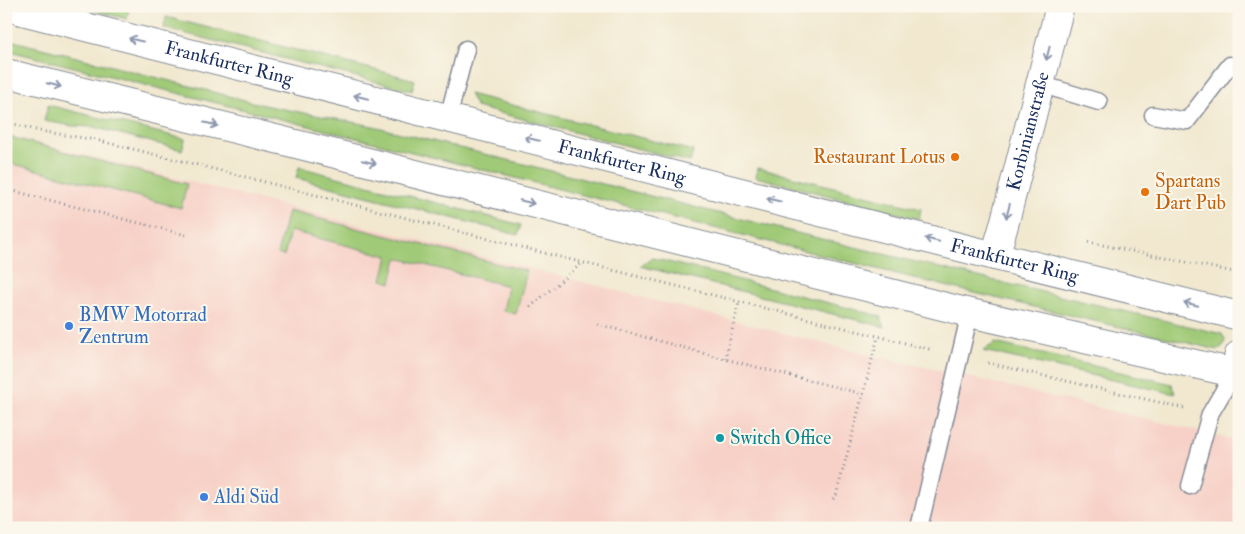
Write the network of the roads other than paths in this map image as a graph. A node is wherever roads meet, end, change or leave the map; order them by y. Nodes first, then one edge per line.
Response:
1 (1060, 6) edge
2 (6, 7) edge
3 (466, 49) dead end
4 (1239, 68) edge
5 (6, 74) edge
6 (1040, 84) junction
7 (1099, 102) dead end
8 (1153, 115) dead end
9 (448, 118) junction
10 (995, 256) junction
11 (970, 313) junction
12 (1239, 316) edge
13 (1237, 368) edge
14 (1190, 486) dead end
15 (919, 528) edge

1 -> 6 main road, Korbinianstraße
9 -> 2 main road, Frankfurter Ring
3 - 9 lane
4 - 8 lane
5 -> 11 main road
6 - 7 lane
6 -> 10 main road, Korbinianstraße
10 -> 9 main road, Frankfurter Ring
12 -> 10 main road, Frankfurter Ring
11 - 13 main road
11 - 15 lane
13 - 14 lane

